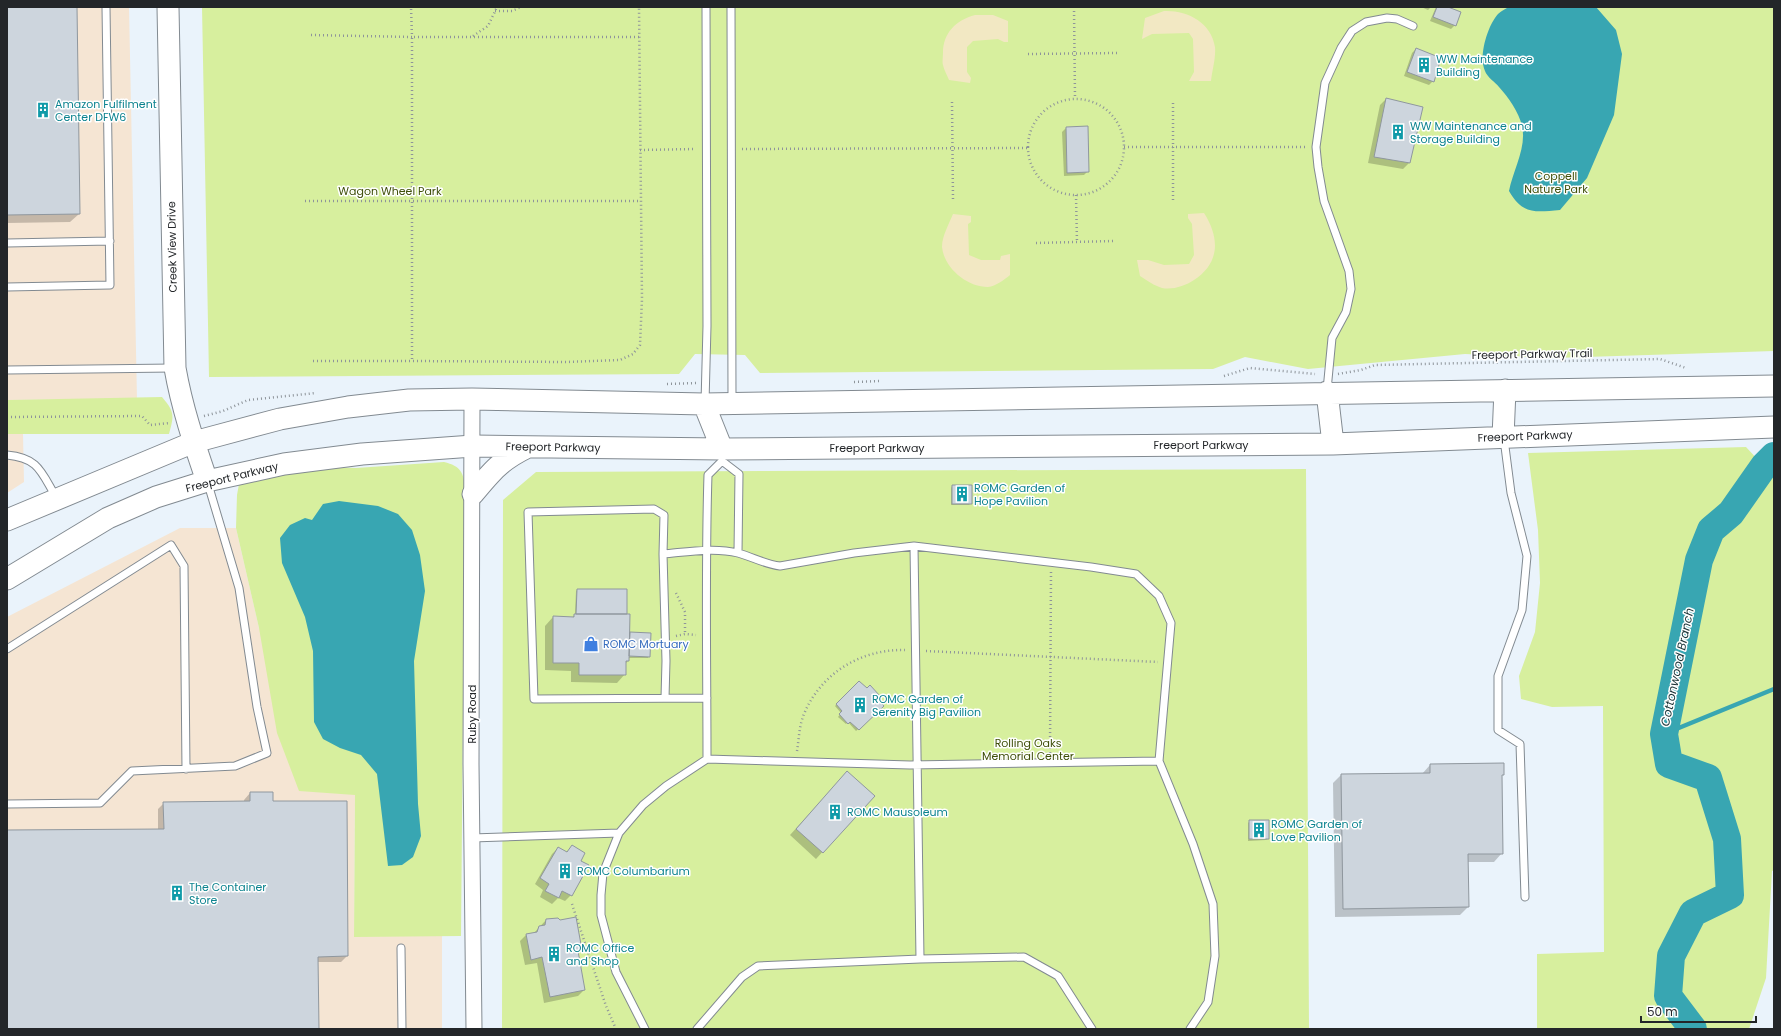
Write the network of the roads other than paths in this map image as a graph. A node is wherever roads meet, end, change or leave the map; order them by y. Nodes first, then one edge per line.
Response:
1 (106, 7) edge
2 (168, 7) edge
3 (706, 7) edge
4 (731, 7) edge
5 (1412, 26) dead end
6 (110, 241) junction
7 (7, 242) edge
8 (7, 287) edge
9 (175, 368) junction
10 (7, 370) edge
11 (1327, 384) junction
12 (1774, 386) edge
13 (1505, 390) junction
14 (472, 399) junction
15 (732, 403) junction
16 (704, 404) junction
17 (1774, 427) edge
18 (1503, 437) junction
19 (194, 442) junction
20 (1333, 444) junction
21 (473, 446) junction
22 (528, 446) junction
23 (7, 455) edge
24 (722, 455) junction
25 (207, 481) junction
26 (472, 494) junction
27 (58, 499) junction
28 (7, 520) edge
29 (914, 546) junction
30 (707, 550) junction
31 (738, 553) junction
32 (663, 554) junction
33 (7, 579) edge
34 (7, 649) edge
35 (664, 698) junction
36 (707, 698) junction
37 (707, 759) junction
38 (1159, 761) junction
39 (917, 765) junction
40 (186, 769) junction
41 (7, 804) edge
42 (619, 833) junction
43 (472, 838) junction
44 (1525, 897) dead end
45 (402, 948) dead end
46 (920, 959) junction
47 (402, 1029) edge
48 (474, 1029) edge
49 (645, 1029) edge
50 (697, 1029) edge
51 (1092, 1029) edge
52 (1190, 1029) edge

1 - 6 lane
2 - 9 main road, Creek View Drive
3 - 16 lane
4 - 15 lane
5 - 11 lane
6 - 7 lane
6 - 8 lane
9 - 10 lane
9 - 19 main road, Creek View Drive
11 - 13 main road
11 - 15 main road
11 - 20 main road
12 - 13 main road
13 - 18 main road
14 - 16 main road
14 - 19 main road
14 - 21 street, Ruby Road
15 - 16 main road
15 - 24 main road
16 - 24 main road
17 - 18 main road, Freeport Parkway
18 - 20 main road, Freeport Parkway
18 - 44 lane
19 - 25 main road, Creek View Drive
19 - 27 main road
20 - 24 main road, Freeport Parkway
21 - 22 main road, Freeport Parkway
21 - 25 main road, Freeport Parkway
21 - 26 street, Ruby Road
22 - 24 main road, Freeport Parkway
22 - 26 main road
23 - 27 lane
24 - 30 lane
24 - 31 lane
25 - 33 main road, Freeport Parkway
25 - 40 lane
26 - 43 street, Ruby Road
27 - 28 main road
29 - 31 lane
29 - 38 lane
29 - 39 lane
30 - 31 lane
30 - 32 lane
30 - 36 lane
32 - 35 lane
32 - 35 lane
34 - 40 lane
35 - 36 lane
36 - 37 lane
37 - 39 lane
37 - 42 lane
38 - 39 lane
38 - 52 lane
39 - 46 lane
40 - 41 lane
42 - 43 lane
42 - 49 lane
43 - 48 street, Ruby Road
45 - 47 lane
46 - 50 lane
46 - 51 lane

